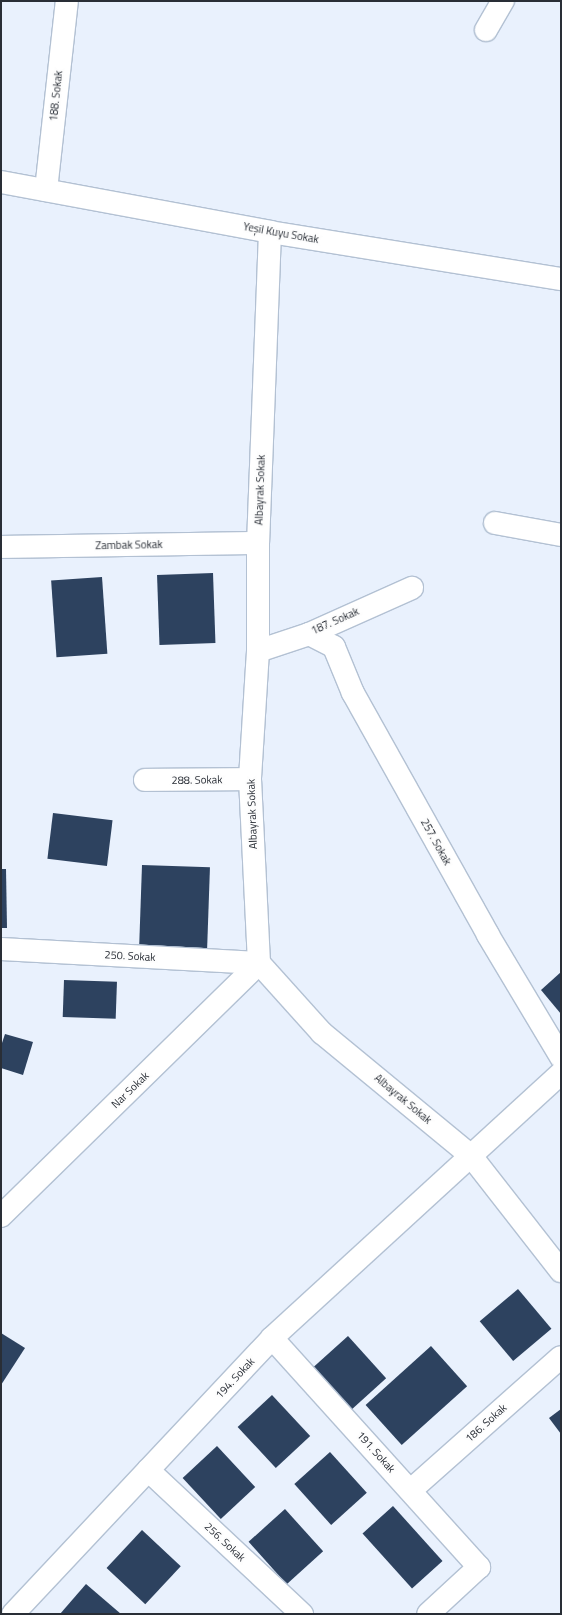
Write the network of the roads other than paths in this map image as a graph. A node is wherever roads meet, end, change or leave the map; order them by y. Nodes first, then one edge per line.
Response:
1 (67, 1) edge
2 (503, 1) edge
3 (486, 30) dead end
4 (1, 182) edge
5 (46, 190) junction
6 (270, 232) junction
7 (561, 279) edge
8 (496, 523) dead end
9 (561, 535) edge
10 (258, 543) junction
11 (1, 547) edge
12 (412, 588) dead end
13 (308, 634) junction
14 (258, 651) junction
15 (250, 779) junction
16 (145, 780) dead end
17 (1, 949) edge
18 (259, 963) junction
19 (561, 1057) edge
20 (561, 1072) edge
21 (471, 1156) junction
22 (1, 1216) edge
23 (561, 1271) edge
24 (272, 1338) junction
25 (561, 1357) edge
26 (148, 1470) junction
27 (411, 1490) junction
28 (17, 1613) edge
29 (302, 1614) edge
30 (428, 1614) edge

1 - 5 street, 188. Sokak
2 - 3 street
4 - 5 street, Yeşil Kuyu Sokak
5 - 6 street, Yeşil Kuyu Sokak
6 - 7 street, Yeşil Kuyu Sokak
6 - 10 street, Albayrak Sokak
8 - 9 street
10 - 11 street, Zambak Sokak
10 - 14 street, Albayrak Sokak
12 - 13 street, 187. Sokak
13 - 14 street, 187. Sokak
13 - 19 street, 257. Sokak
14 - 15 street, Albayrak Sokak
15 - 16 street, 288. Sokak
15 - 18 street, Albayrak Sokak
17 - 18 street, 250. Sokak
18 - 21 street, Albayrak Sokak
18 - 22 street, Nar Sokak
20 - 21 street, 194. Sokak
21 - 23 street, Albayrak Sokak
21 - 24 street, 194. Sokak
24 - 26 street, 194. Sokak
24 - 27 street, 191. Sokak
25 - 27 street, 186. Sokak
26 - 28 street, 194. Sokak
26 - 29 street, 256. Sokak
27 - 30 street, 191. Sokak

